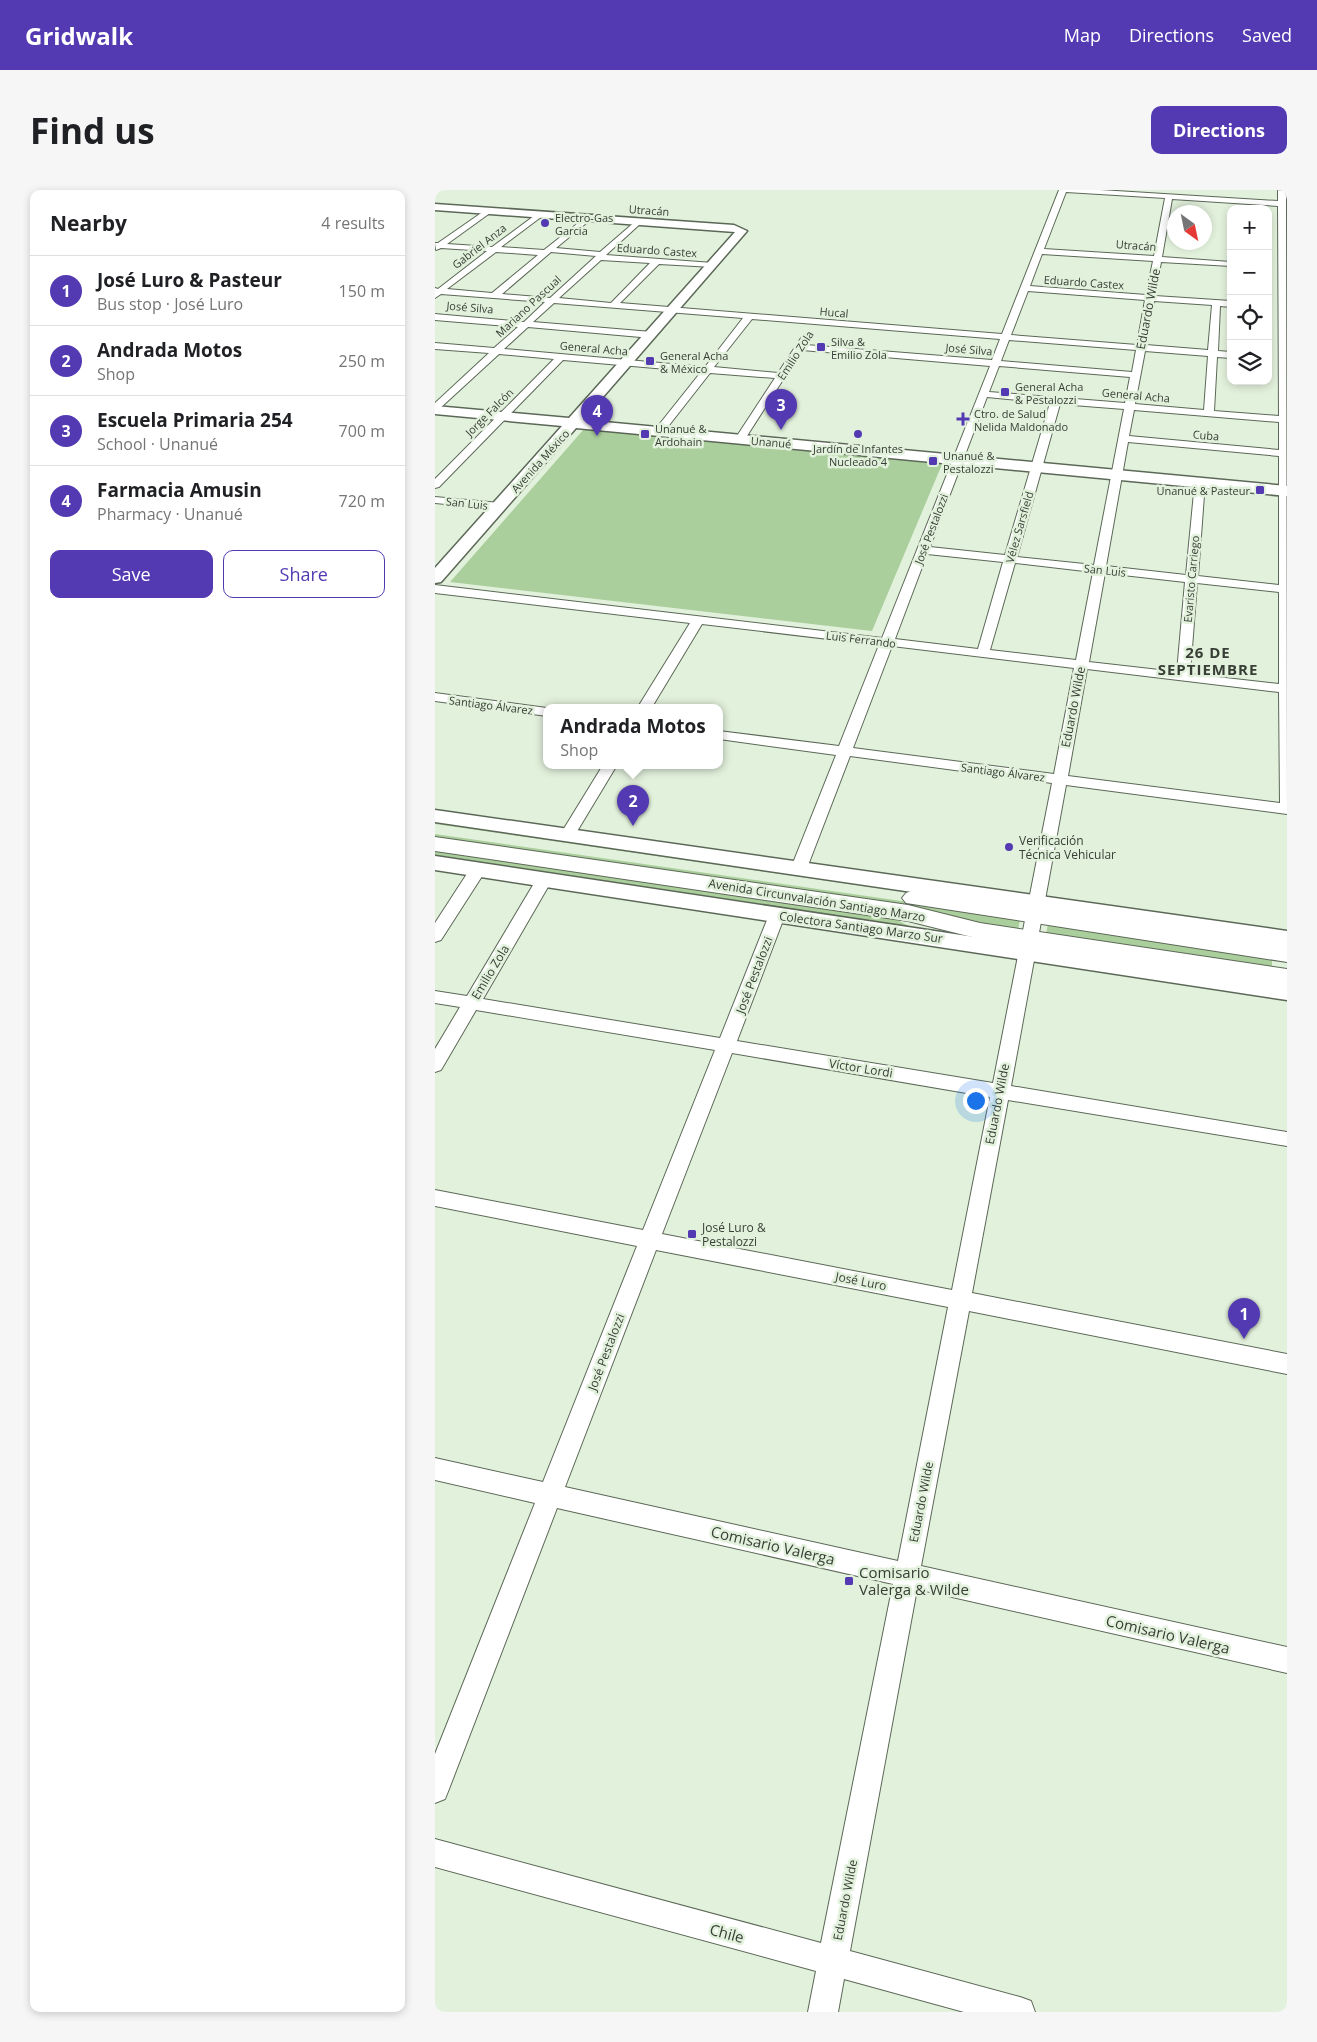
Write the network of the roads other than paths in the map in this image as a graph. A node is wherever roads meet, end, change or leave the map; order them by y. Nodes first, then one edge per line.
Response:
1 (1064, 190) edge
2 (1282, 190) edge
3 (1169, 197) junction
4 (1285, 204) edge
5 (436, 208) edge
6 (487, 211) junction
7 (538, 215) junction
8 (587, 218) junction
9 (637, 222) junction
10 (741, 230) joint
11 (437, 246) edge
12 (493, 249) junction
13 (1039, 251) junction
14 (547, 252) junction
15 (600, 256) junction
16 (1158, 259) junction
17 (657, 261) junction
18 (1227, 264) edge
19 (713, 266) junction
20 (1282, 267) edge
21 (1025, 288) junction
22 (436, 293) edge
23 (494, 296) junction
24 (1150, 298) junction
25 (551, 301) junction
26 (1216, 303) junction
27 (1227, 304) edge
28 (612, 306) junction
29 (1282, 308) edge
30 (674, 310) junction
31 (435, 317) edge
32 (749, 317) junction
33 (817, 322) junction
34 (525, 325) junction
35 (652, 335) junction
36 (1005, 337) junction
37 (435, 347) edge
38 (800, 347) junction
39 (1141, 348) junction
40 (496, 352) junction
41 (1213, 354) junction
42 (1227, 355) edge
43 (561, 357) junction
44 (1282, 359) edge
45 (627, 363) junction
46 (995, 364) junction
47 (707, 370) junction
48 (1136, 375) junction
49 (781, 376) junction
50 (1285, 388) edge
51 (983, 394) junction
52 (1056, 400) junction
53 (1130, 406) junction
54 (435, 409) edge
55 (1209, 413) junction
56 (503, 416) junction
57 (1285, 420) edge
58 (574, 423) junction
59 (659, 431) junction
60 (740, 439) junction
61 (1124, 440) junction
62 (1286, 454) edge
63 (958, 459) junction
64 (1037, 467) junction
65 (1117, 474) junction
66 (1200, 482) junction
67 (435, 485) edge
68 (1286, 490) edge
69 (435, 500) edge
70 (499, 506) junction
71 (923, 550) junction
72 (1010, 560) junction
73 (1099, 569) junction
74 (435, 578) edge
75 (1191, 579) junction
76 (435, 589) edge
77 (1286, 589) edge
78 (698, 620) junction
79 (887, 642) junction
80 (983, 653) junction
81 (1081, 665) junction
82 (1183, 676) junction
83 (1287, 689) edge
84 (435, 697) edge
85 (647, 704) edge
86 (543, 711) edge
87 (723, 736) edge
88 (845, 751) junction
89 (609, 769) edge
90 (1060, 779) junction
91 (1287, 805) edge
92 (1287, 809) edge
93 (435, 816) edge
94 (435, 829) edge
95 (568, 835) junction
96 (435, 844) edge
97 (435, 863) edge
98 (799, 868) junction
99 (478, 870) junction
100 (544, 880) junction
101 (778, 904) junction
102 (1032, 927) junction
103 (435, 936) edge
104 (941, 939) joint
105 (1287, 939) edge
106 (1287, 954) edge
107 (1287, 978) edge
108 (1287, 992) edge
109 (435, 997) edge
110 (471, 1004) junction
111 (726, 1046) junction
112 (435, 1065) edge
113 (1000, 1092) junction
114 (1287, 1139) edge
115 (435, 1198) edge
116 (650, 1240) junction
117 (960, 1300) junction
118 (1287, 1364) edge
119 (435, 1469) edge
120 (550, 1495) junction
121 (907, 1575) junction
122 (1287, 1660) edge
123 (435, 1790) edge
124 (435, 1853) edge
125 (833, 1961) junction
126 (823, 2012) edge
127 (1020, 2012) edge

1 - 3 street
1 - 13 street, José Pestalozzi
2 - 4 street
3 - 4 street
3 - 16 street, Eduardo Wilde
4 - 20 street
5 - 6 street, Utracán
6 - 7 street, Utracán
6 - 11 street
7 - 8 street, Utracán
7 - 12 street, Gabriel Anza
8 - 9 street, Utracán
8 - 14 street
9 - 10 street, Utracán
9 - 15 street, Mariano Pascual
10 - 19 street, Avenida México
11 - 12 street, Eduardo Castex
12 - 14 street, Eduardo Castex
12 - 22 street, Gabriel Anza
13 - 16 street, Utracán
13 - 21 street, José Pestalozzi
14 - 15 street, Eduardo Castex
14 - 23 street
15 - 17 street, Eduardo Castex
15 - 25 street, Mariano Pascual
16 - 18 street, Utracán
16 - 24 street, Eduardo Wilde
17 - 19 street, Eduardo Castex
17 - 28 street
19 - 30 street, Avenida México
20 - 29 street
21 - 24 street, Eduardo Castex
21 - 36 street, José Pestalozzi
22 - 23 street, Hucal
23 - 25 street, Hucal
24 - 26 street, Eduardo Castex
24 - 39 street, Eduardo Wilde
25 - 28 street, Hucal
25 - 34 street, Mariano Pascual
26 - 27 street, Eduardo Castex
26 - 41 street
28 - 30 street, Hucal
29 - 44 street
30 - 32 street, Hucal
30 - 35 street, Avenida México
31 - 34 street, José Silva
32 - 33 street, Hucal
32 - 47 street
33 - 36 street, Hucal
33 - 38 street, Emilio Zola
34 - 35 street, José Silva
34 - 40 street, Mariano Pascual
35 - 45 street, Avenida México
36 - 39 street, Hucal
36 - 46 street, José Pestalozzi
37 - 40 street, General Acha
38 - 46 street, José Silva
38 - 49 street, Emilio Zola
39 - 41 street, Hucal
39 - 48 street, Eduardo Wilde
40 - 43 street, General Acha
40 - 54 street, Mariano Pascual
41 - 42 street, Hucal
41 - 55 street
43 - 45 street, General Acha
43 - 56 street, Jorge Falcón
44 - 50 street
45 - 47 street, General Acha
45 - 58 street, Avenida México
46 - 48 street, José Silva
46 - 51 street, José Pestalozzi
47 - 49 street, General Acha
47 - 59 street
48 - 53 street, Eduardo Wilde
49 - 60 street, Emilio Zola
50 - 57 street
51 - 52 street, General Acha
51 - 63 street, José Pestalozzi
52 - 53 street, General Acha
52 - 64 street, Vélez Sarsfield
53 - 55 street, General Acha
53 - 61 street, Eduardo Wilde
54 - 56 street, Unanué
55 - 57 street, General Acha
56 - 58 street, Unanué
56 - 67 street, Jorge Falcón
57 - 62 street
58 - 59 street, Unanué
58 - 70 street, Avenida México
59 - 60 street, Unanué
60 - 63 street, Unanué
61 - 62 street, Cuba
61 - 65 street, Eduardo Wilde
62 - 68 street
63 - 64 street, Unanué
63 - 71 street, José Pestalozzi
64 - 65 street, Unanué
64 - 72 street, Vélez Sarsfield
65 - 66 street, Unanué
65 - 73 street, Eduardo Wilde
66 - 68 street, Unanué
66 - 75 street, Evaristo Carriego
68 - 77 street
69 - 70 street, San Luis
70 - 74 street, Avenida México
71 - 72 street, San Luis
71 - 79 street, José Pestalozzi
72 - 73 street, San Luis
72 - 80 street, Vélez Sarsfield
73 - 75 street, San Luis
73 - 81 street, Eduardo Wilde
75 - 77 street, San Luis
75 - 82 street, Evaristo Carriego
76 - 78 street, Luis Ferrando
77 - 83 street
78 - 79 street, Luis Ferrando
78 - 85 street
79 - 80 street, Luis Ferrando
79 - 88 street, José Pestalozzi
80 - 81 street, Luis Ferrando
81 - 82 street, Luis Ferrando
81 - 90 street, Eduardo Wilde
82 - 83 street, Luis Ferrando
83 - 91 street
84 - 86 street, Santiago Álvarez
87 - 88 street, Santiago Álvarez
88 - 90 street, Santiago Álvarez
88 - 98 street, José Pestalozzi
89 - 95 street
90 - 92 street, Santiago Álvarez
90 - 102 street, Eduardo Wilde
93 - 95 street, Colectora Santiago Marzo Sur
94 - 102 main road, Avenida Circunvalación Santiago Marzo
95 - 98 street, Colectora Santiago Marzo Sur
96 - 101 main road, Avenida Circunvalación Santiago Marzo
97 - 99 street, Colectora Santiago Marzo Sur
98 - 102 street, Colectora Santiago Marzo Sur
99 - 100 street, Colectora Santiago Marzo Sur
99 - 103 street
100 - 101 street, Colectora Santiago Marzo Sur
100 - 110 street, Emilio Zola
101 - 102 main road, Avenida Circunvalación Santiago Marzo
101 - 104 main road
101 - 111 street, José Pestalozzi
102 - 104 street, Colectora Santiago Marzo Sur
102 - 105 street, Colectora Santiago Marzo Sur
102 - 106 main road, Avenida Circunvalación Santiago Marzo
102 - 107 main road, Avenida Circunvalación Santiago Marzo
102 - 108 street, Colectora Santiago Marzo Sur
102 - 113 street, Eduardo Wilde
109 - 110 street, Víctor Lordi
110 - 111 street, Víctor Lordi
110 - 112 street, Emilio Zola
111 - 113 street, Víctor Lordi
111 - 116 street, José Pestalozzi
113 - 114 street, Víctor Lordi
113 - 117 street, Eduardo Wilde
115 - 116 street, José Luro
116 - 117 street, José Luro
116 - 120 street, José Pestalozzi
117 - 118 street, José Luro
117 - 121 street, Eduardo Wilde
119 - 120 street, Comisario Valerga
120 - 121 street, Comisario Valerga
120 - 123 street, José Pestalozzi
121 - 122 street, Comisario Valerga
121 - 125 street, Eduardo Wilde
124 - 125 street, Chile
125 - 126 street, Eduardo Wilde
125 - 127 street, Chile

